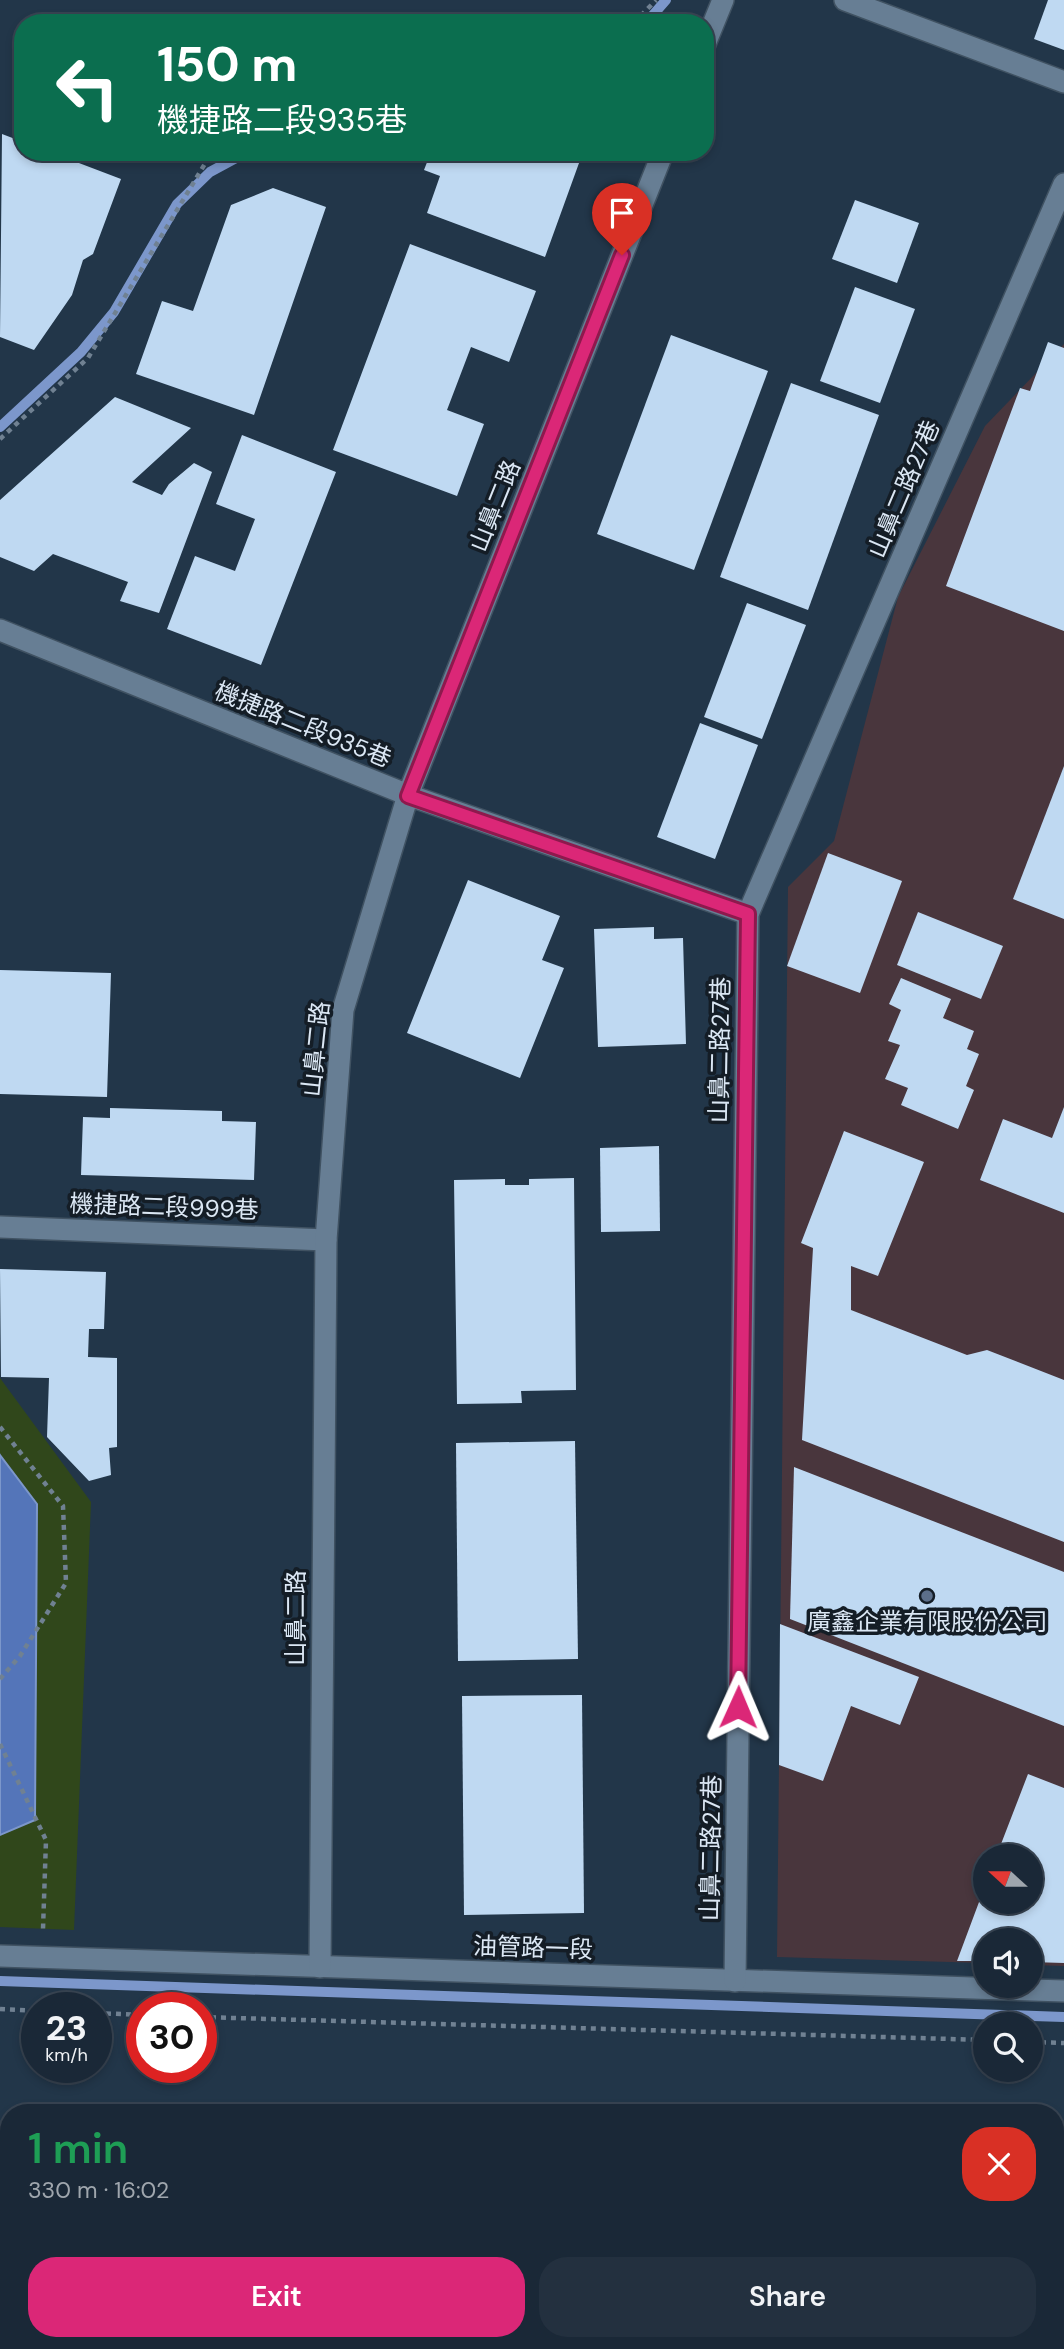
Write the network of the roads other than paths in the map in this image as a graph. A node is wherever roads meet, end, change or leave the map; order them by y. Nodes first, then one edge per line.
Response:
1 (723, 0) edge
2 (845, 0) edge
3 (714, 22) edge
4 (1064, 82) edge
5 (659, 161) edge
6 (1064, 184) edge
7 (0, 630) edge
8 (408, 796) junction
9 (748, 914) junction
10 (0, 1227) edge
11 (326, 1240) junction
12 (0, 1956) edge
13 (320, 1967) junction
14 (735, 1981) junction
15 (1064, 1991) edge

1 - 3 street
2 - 4 street
5 - 8 street, 山鼻二路
6 - 9 street, 山鼻二路27巷
7 - 8 street, 機捷路二段935巷
8 - 9 street, 機捷路二段935巷
8 - 11 street, 山鼻二路
9 - 14 street, 山鼻二路27巷
10 - 11 street, 機捷路二段999巷
11 - 13 street, 山鼻二路
12 - 13 street, 油管路一段
13 - 14 street, 油管路一段
14 - 15 street, 油管路一段

